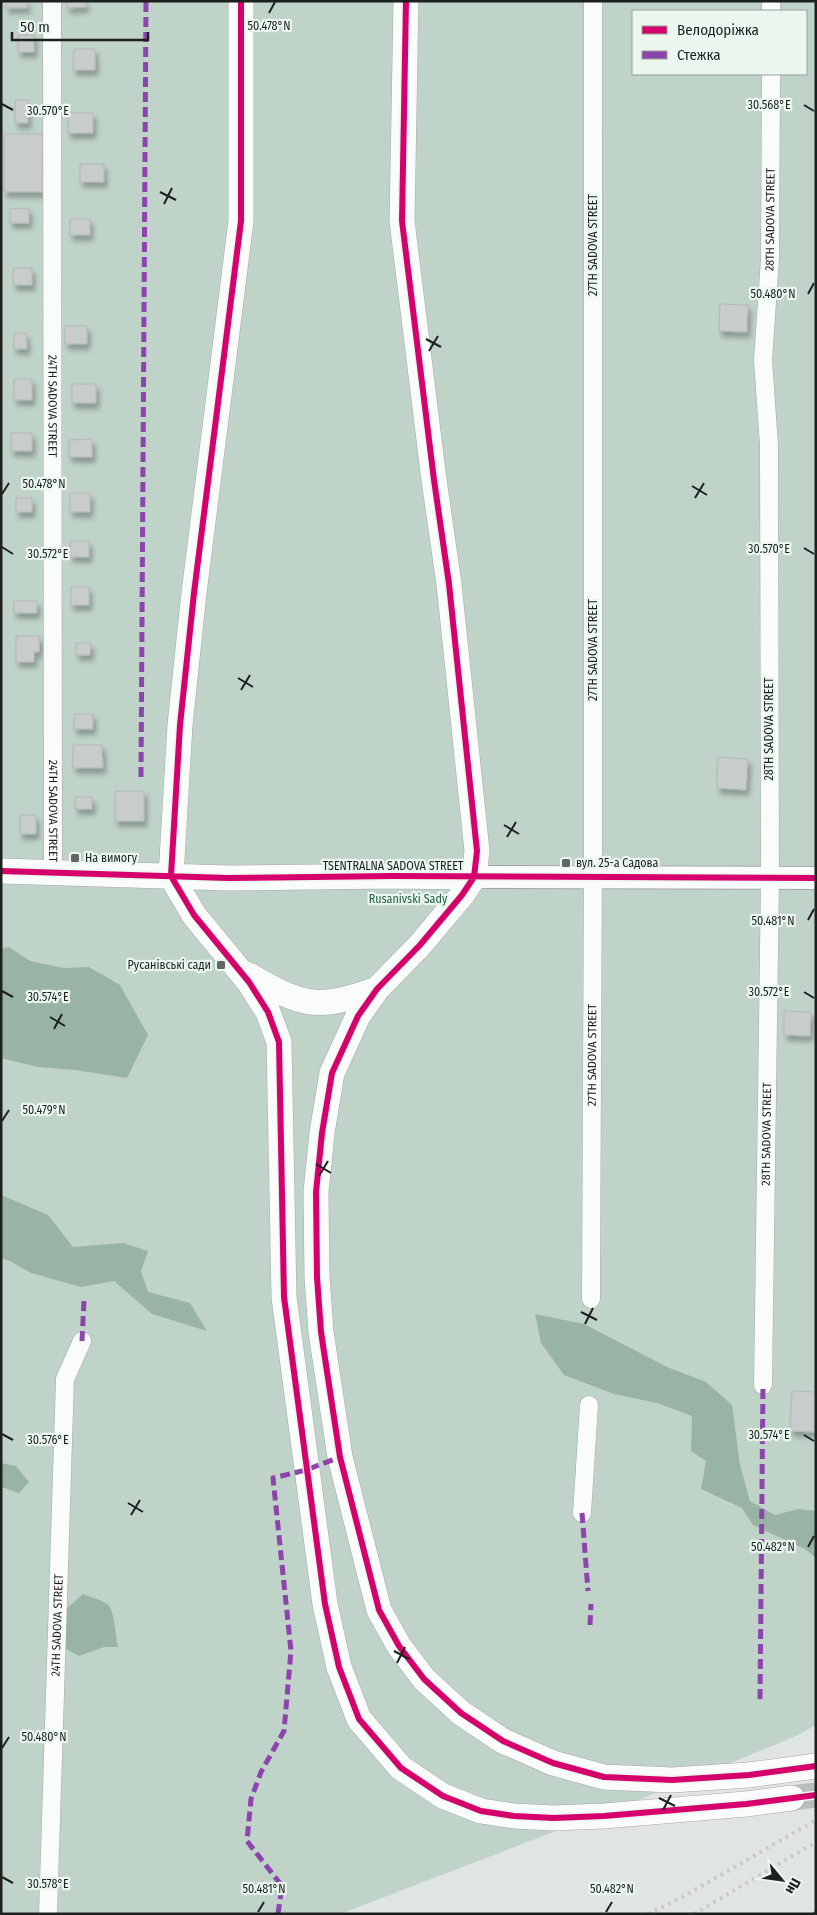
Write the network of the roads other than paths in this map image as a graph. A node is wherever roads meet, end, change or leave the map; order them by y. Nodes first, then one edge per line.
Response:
1 (52, 1) edge
2 (241, 1) edge
3 (406, 1) edge
4 (593, 1) edge
5 (771, 75) edge
6 (1, 871) edge
7 (53, 872) junction
8 (171, 876) junction
9 (474, 877) junction
10 (593, 877) junction
11 (770, 878) junction
12 (816, 878) edge
13 (240, 971) junction
14 (377, 990) junction
15 (591, 1299) dead end
16 (82, 1340) dead end
17 (763, 1385) dead end
18 (590, 1405) dead end
19 (582, 1513) dead end
20 (816, 1766) edge
21 (792, 1798) tunnel mouth
22 (48, 1914) edge

1 - 7 street, 24TH SADOVA STREET
2 - 8 main road
3 - 9 main road
4 - 10 street, 27TH SADOVA STREET
5 - 11 street, 28TH SADOVA STREET
6 - 7 main road, TSENTRALNA SADOVA STREET
7 - 8 main road, TSENTRALNA SADOVA STREET
8 - 9 main road, TSENTRALNA SADOVA STREET
8 - 13 main road
9 - 10 street, TSENTRALNA SADOVA STREET
9 - 14 main road
10 - 11 street, TSENTRALNA SADOVA STREET
10 - 15 street, 27TH SADOVA STREET
11 - 12 street, TSENTRALNA SADOVA STREET
11 - 17 street, 28TH SADOVA STREET
13 - 14 main road
13 - 21 main road
14 - 20 main road
16 - 22 street, 24TH SADOVA STREET
18 - 19 street

